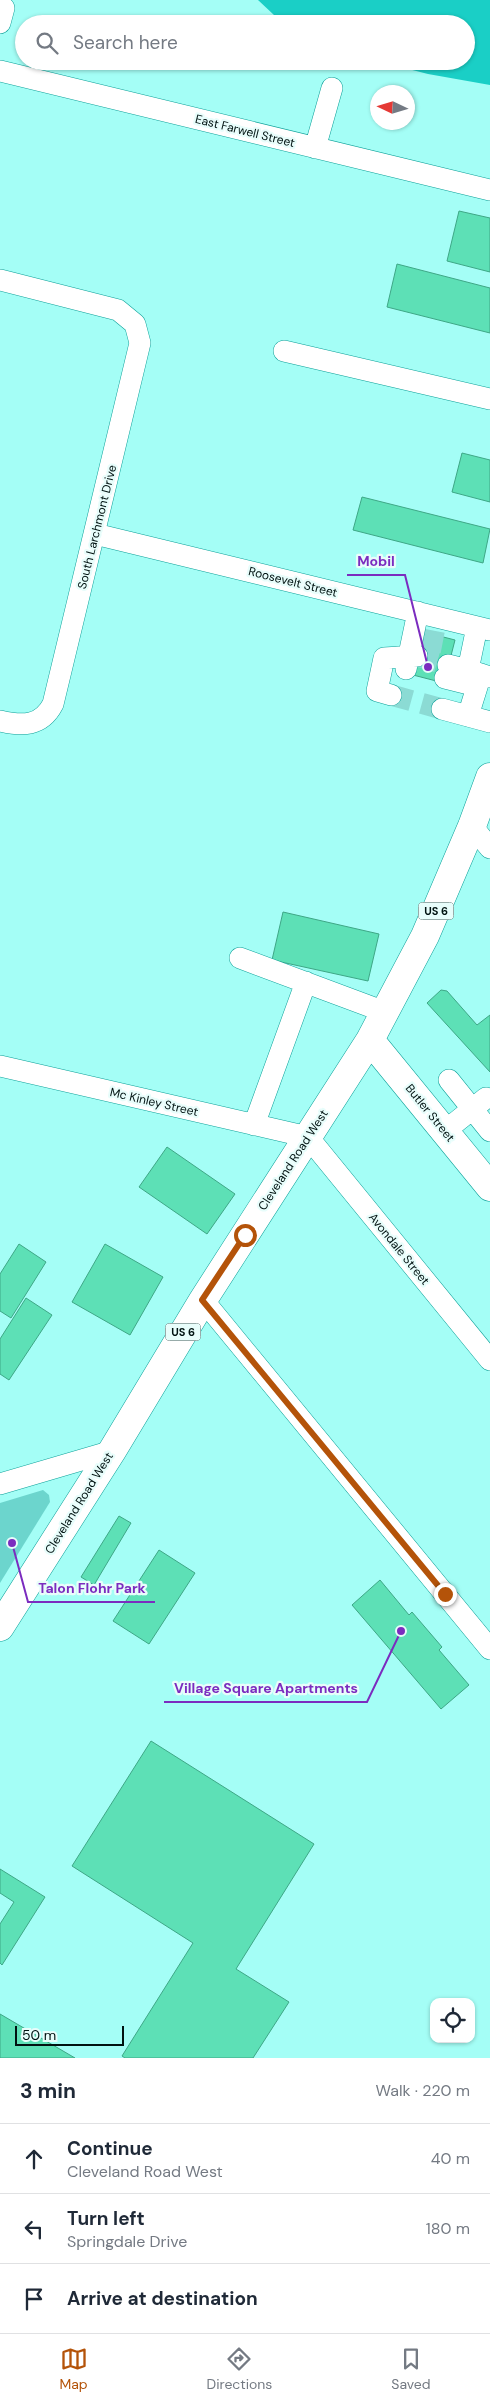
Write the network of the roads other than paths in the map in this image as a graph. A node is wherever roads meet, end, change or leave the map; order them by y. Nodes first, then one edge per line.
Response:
1 (0, 72) edge
2 (332, 88) dead end
3 (315, 148) junction
4 (490, 190) edge
5 (0, 280) edge
6 (284, 351) dead end
7 (490, 399) edge
8 (95, 534) junction
9 (418, 612) junction
10 (484, 629) edge
11 (465, 665) edge
12 (384, 693) dead end
13 (442, 709) tunnel mouth
14 (468, 716) junction
15 (0, 720) edge
16 (490, 722) edge
17 (490, 777) edge
18 (472, 826) junction
19 (490, 848) edge
20 (240, 958) dead end
21 (306, 982) junction
22 (385, 1012) junction
23 (370, 1040) junction
24 (0, 1066) edge
25 (449, 1080) dead end
26 (479, 1103) junction
27 (254, 1125) junction
28 (490, 1131) edge
29 (445, 1132) junction
30 (308, 1137) junction
31 (490, 1187) edge
32 (202, 1300) junction
33 (490, 1360) edge
34 (112, 1451) junction
35 (0, 1484) edge
36 (0, 1628) edge
37 (490, 1650) edge

1 - 3 street, East Farwell Street
2 - 3 street
3 - 4 street, East Farwell Street
5 - 8 street, South Larchmont Drive
6 - 7 street
8 - 9 street, Roosevelt Street
8 - 15 street, South Larchmont Drive
9 - 10 street, Roosevelt Street
9 - 12 street
10 - 11 street
11 - 14 street
13 - 14 street
14 - 16 street
17 - 18 main road, Cleveland Road West / US 6
18 - 19 street
18 - 22 main road, Cleveland Road West / US 6
20 - 21 street
21 - 22 street
21 - 27 street
22 - 23 main road, Cleveland Road West / US 6
23 - 29 main road, Butler Street
23 - 30 main road, Cleveland Road West / US 6
24 - 27 street, Mc Kinley Street
25 - 26 street
26 - 28 street
26 - 29 street
27 - 30 street, Mc Kinley Street
29 - 31 main road, Butler Street
30 - 32 main road, Cleveland Road West / US 6
30 - 33 street, Avondale Street
32 - 34 main road, Cleveland Road West / US 6
32 - 37 street
34 - 35 street
34 - 36 main road, Cleveland Road West / US 6

